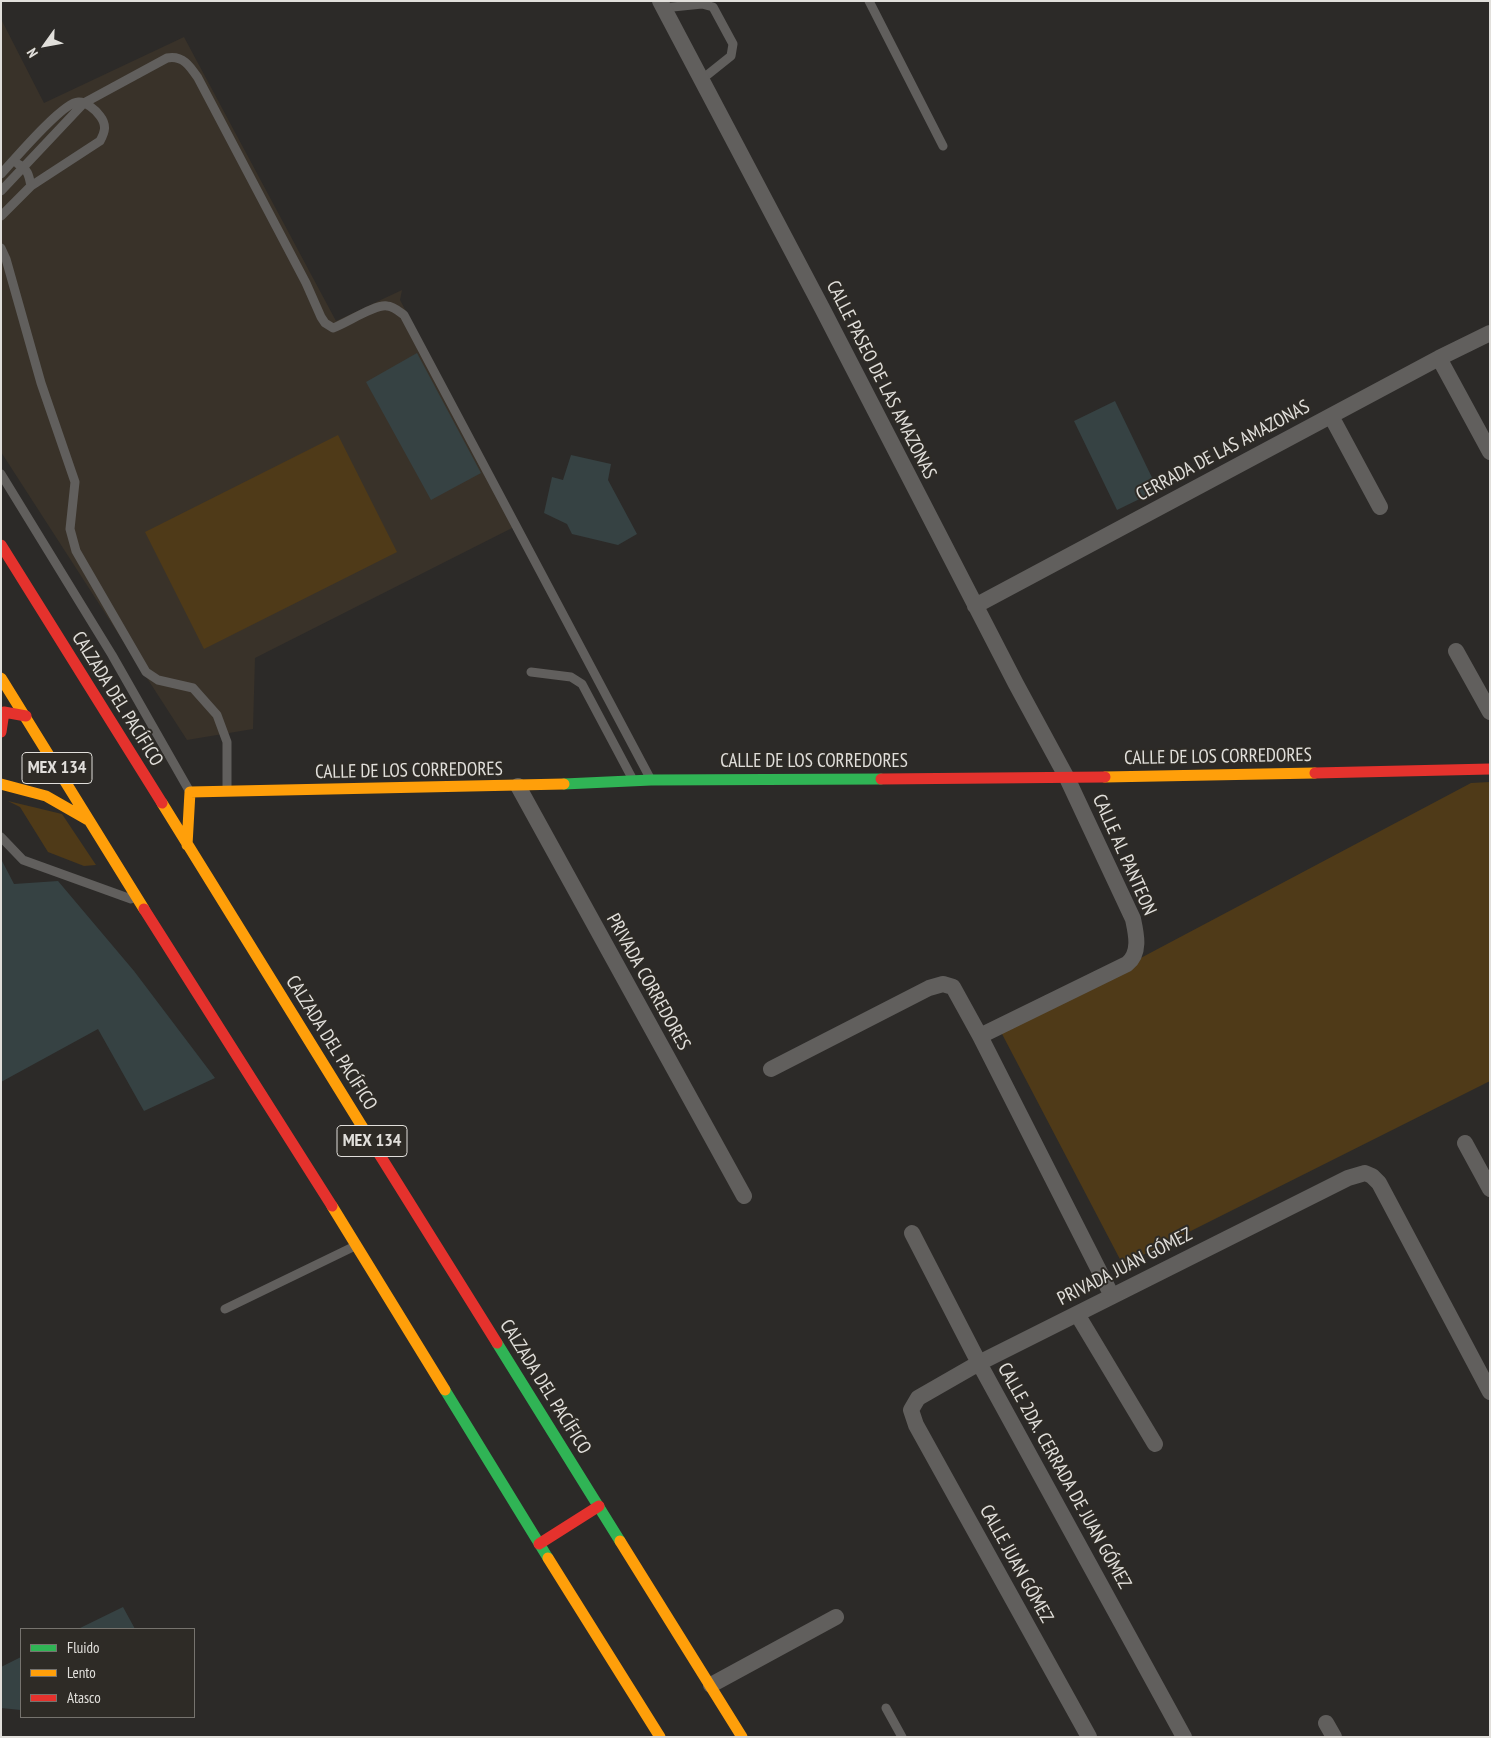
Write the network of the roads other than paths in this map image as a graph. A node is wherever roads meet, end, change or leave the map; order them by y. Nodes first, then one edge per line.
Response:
1 (868, 1) edge
2 (661, 5) edge
3 (702, 80) junction
4 (84, 103) junction
5 (943, 146) dead end
6 (11, 163) junction
7 (1, 174) edge
8 (31, 186) junction
9 (1, 192) edge
10 (1, 216) edge
11 (1, 248) edge
12 (1490, 333) edge
13 (1439, 358) junction
14 (1331, 416) junction
15 (1490, 452) edge
16 (1, 474) edge
17 (1380, 507) dead end
18 (1, 545) edge
19 (975, 606) junction
20 (1456, 651) dead end
21 (530, 672) dead end
22 (1, 678) edge
23 (1490, 712) edge
24 (26, 716) junction
25 (1, 732) edge
26 (1490, 769) edge
27 (1067, 778) junction
28 (651, 780) junction
29 (634, 781) junction
30 (1, 784) edge
31 (518, 786) junction
32 (227, 791) junction
33 (190, 792) junction
34 (88, 820) junction
35 (1, 837) edge
36 (187, 844) junction
37 (141, 903) junction
38 (980, 1036) junction
39 (771, 1069) dead end
40 (1465, 1143) dead end
41 (1490, 1189) edge
42 (744, 1196) dead end
43 (912, 1233) dead end
44 (357, 1245) junction
45 (1112, 1296) junction
46 (225, 1309) dead end
47 (1077, 1314) junction
48 (980, 1363) junction
49 (1490, 1392) edge
50 (911, 1410) joint
51 (1155, 1444) dead end
52 (598, 1506) junction
53 (539, 1544) junction
54 (836, 1617) dead end
55 (711, 1685) junction
56 (886, 1708) dead end
57 (660, 1737) edge
58 (742, 1737) edge
59 (902, 1737) edge
60 (1089, 1737) edge
61 (1184, 1737) edge

1 - 5 lane
2 - 3 street, CALLE PASEO DE LAS AMAZONAS
2 - 3 lane
3 - 19 street, CALLE PASEO DE LAS AMAZONAS
4 - 6 lane
4 - 8 lane
4 - 9 lane
4 - 28 lane
6 - 7 lane
6 - 8 lane
8 - 10 lane
11 - 32 lane
12 - 13 street, CERRADA DE LAS AMAZONAS
13 - 14 street, CERRADA DE LAS AMAZONAS
13 - 15 street
14 - 17 street
14 - 19 street, CERRADA DE LAS AMAZONAS
16 - 33 lane
18 - 36 main road, CALZADA DEL PACÍFICO / MEX 134
19 - 27 street, CALLE PASEO DE LAS AMAZONAS
20 - 23 street
21 - 29 lane
22 - 24 main road, MEX 134
24 - 25 main road
24 - 34 main road, MEX 134
26 - 27 main road, CALLE DE LOS CORREDORES
27 - 28 main road, CALLE DE LOS CORREDORES
27 - 38 street, CALLE AL PANTEON
28 - 29 main road, CALLE DE LOS CORREDORES
29 - 31 main road, CALLE DE LOS CORREDORES
30 - 34 main road
31 - 32 main road, CALLE DE LOS CORREDORES
31 - 42 street, PRIVADA CORREDORES
32 - 33 main road, CALLE DE LOS CORREDORES
33 - 36 main road
34 - 37 main road, MEX 134
35 - 37 lane
36 - 52 main road, CALZADA DEL PACÍFICO / MEX 134
37 - 44 main road, MEX 134
38 - 39 street
38 - 45 street
40 - 41 street
43 - 48 street, CALLE 2DA. CERRADA DE JUAN GÓMEZ
44 - 46 lane
44 - 53 main road, MEX 134
45 - 47 street, PRIVADA JUAN GÓMEZ
45 - 49 street, PRIVADA JUAN GÓMEZ
47 - 48 street, PRIVADA JUAN GÓMEZ
47 - 51 street
48 - 50 street, PRIVADA JUAN GÓMEZ
48 - 61 street, CALLE 2DA. CERRADA DE JUAN GÓMEZ
50 - 60 street, CALLE JUAN GÓMEZ
52 - 53 main road
52 - 55 main road, CALZADA DEL PACÍFICO / MEX 134
53 - 57 main road, MEX 134
54 - 55 street
55 - 58 main road, CALZADA DEL PACÍFICO / MEX 134
56 - 59 lane

